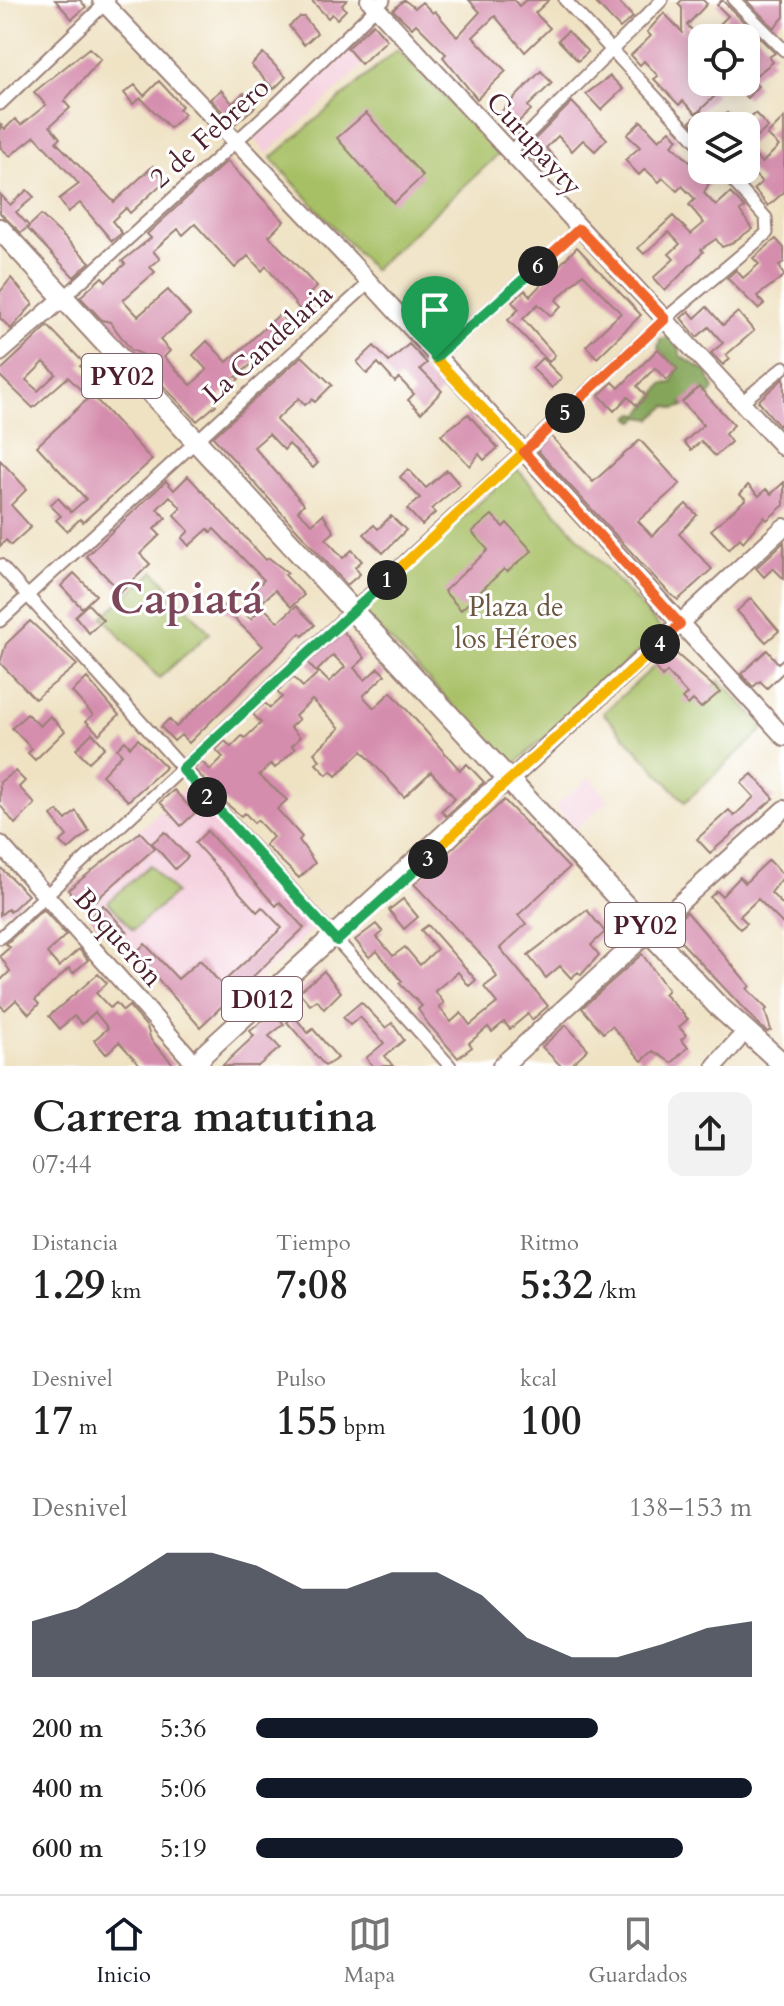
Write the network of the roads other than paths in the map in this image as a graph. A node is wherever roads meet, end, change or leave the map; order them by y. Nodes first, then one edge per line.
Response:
1 (565, 0) edge
2 (662, 0) edge
3 (734, 0) edge
4 (105, 1) edge
5 (376, 3) edge
6 (784, 50) edge
7 (614, 52) junction
8 (0, 104) edge
9 (688, 132) edge
10 (234, 140) junction
11 (510, 152) junction
12 (736, 184) edge
13 (0, 229) edge
14 (579, 229) junction
15 (0, 246) edge
16 (369, 283) junction
17 (60, 300) junction
18 (665, 319) junction
19 (0, 353) edge
20 (435, 358) junction
21 (784, 367) edge
22 (743, 401) junction
23 (193, 443) junction
24 (784, 448) edge
25 (524, 452) junction
26 (784, 527) edge
27 (0, 565) edge
28 (28, 596) junction
29 (350, 615) junction
30 (0, 621) edge
31 (680, 624) junction
32 (784, 737) edge
33 (182, 769) junction
34 (506, 783) junction
35 (784, 809) edge
36 (0, 844) edge
37 (7, 862) edge
38 (47, 894) junction
39 (646, 935) junction
40 (0, 938) edge
41 (334, 938) junction
42 (737, 1041) junction
43 (784, 1065) edge
44 (197, 1066) edge
45 (450, 1066) edge
46 (502, 1066) edge
47 (715, 1066) edge
48 (766, 1066) edge

1 - 7 street
2 - 7 street
3 - 6 street
4 - 8 street
4 - 10 street
5 - 10 street, 2 de Febrero
5 - 11 street, Curupayty
7 - 9 street
7 - 11 street
10 - 16 street
10 - 17 street, 2 de Febrero
11 - 14 street, Curupayty
12 - 18 street
13 - 17 highway, PY02
14 - 18 street, Curupayty
14 - 20 street
15 - 17 highway, PY02
16 - 20 street
16 - 23 street, La Candelaria
17 - 19 street
17 - 23 highway, PY02
18 - 22 street, Curupayty
18 - 25 street
20 - 25 street
21 - 22 street
22 - 24 street, Curupayty
23 - 28 street, La Candelaria
23 - 29 highway, PY02
25 - 29 street
25 - 31 street
26 - 31 street, D012
27 - 28 street
28 - 30 street, La Candelaria
28 - 33 street
29 - 33 street
29 - 34 highway, PY02
31 - 32 street
31 - 34 street, D012
33 - 38 street
33 - 41 street
34 - 39 highway, PY02
34 - 41 main road, D012
35 - 39 street
36 - 37 street, Boquerón
37 - 38 street, Boquerón
38 - 40 street
38 - 44 street, Boquerón
39 - 42 highway, PY02
39 - 43 highway, PY02
39 - 46 main road
41 - 44 main road, D012
41 - 45 street
42 - 47 street
42 - 48 highway, PY02

